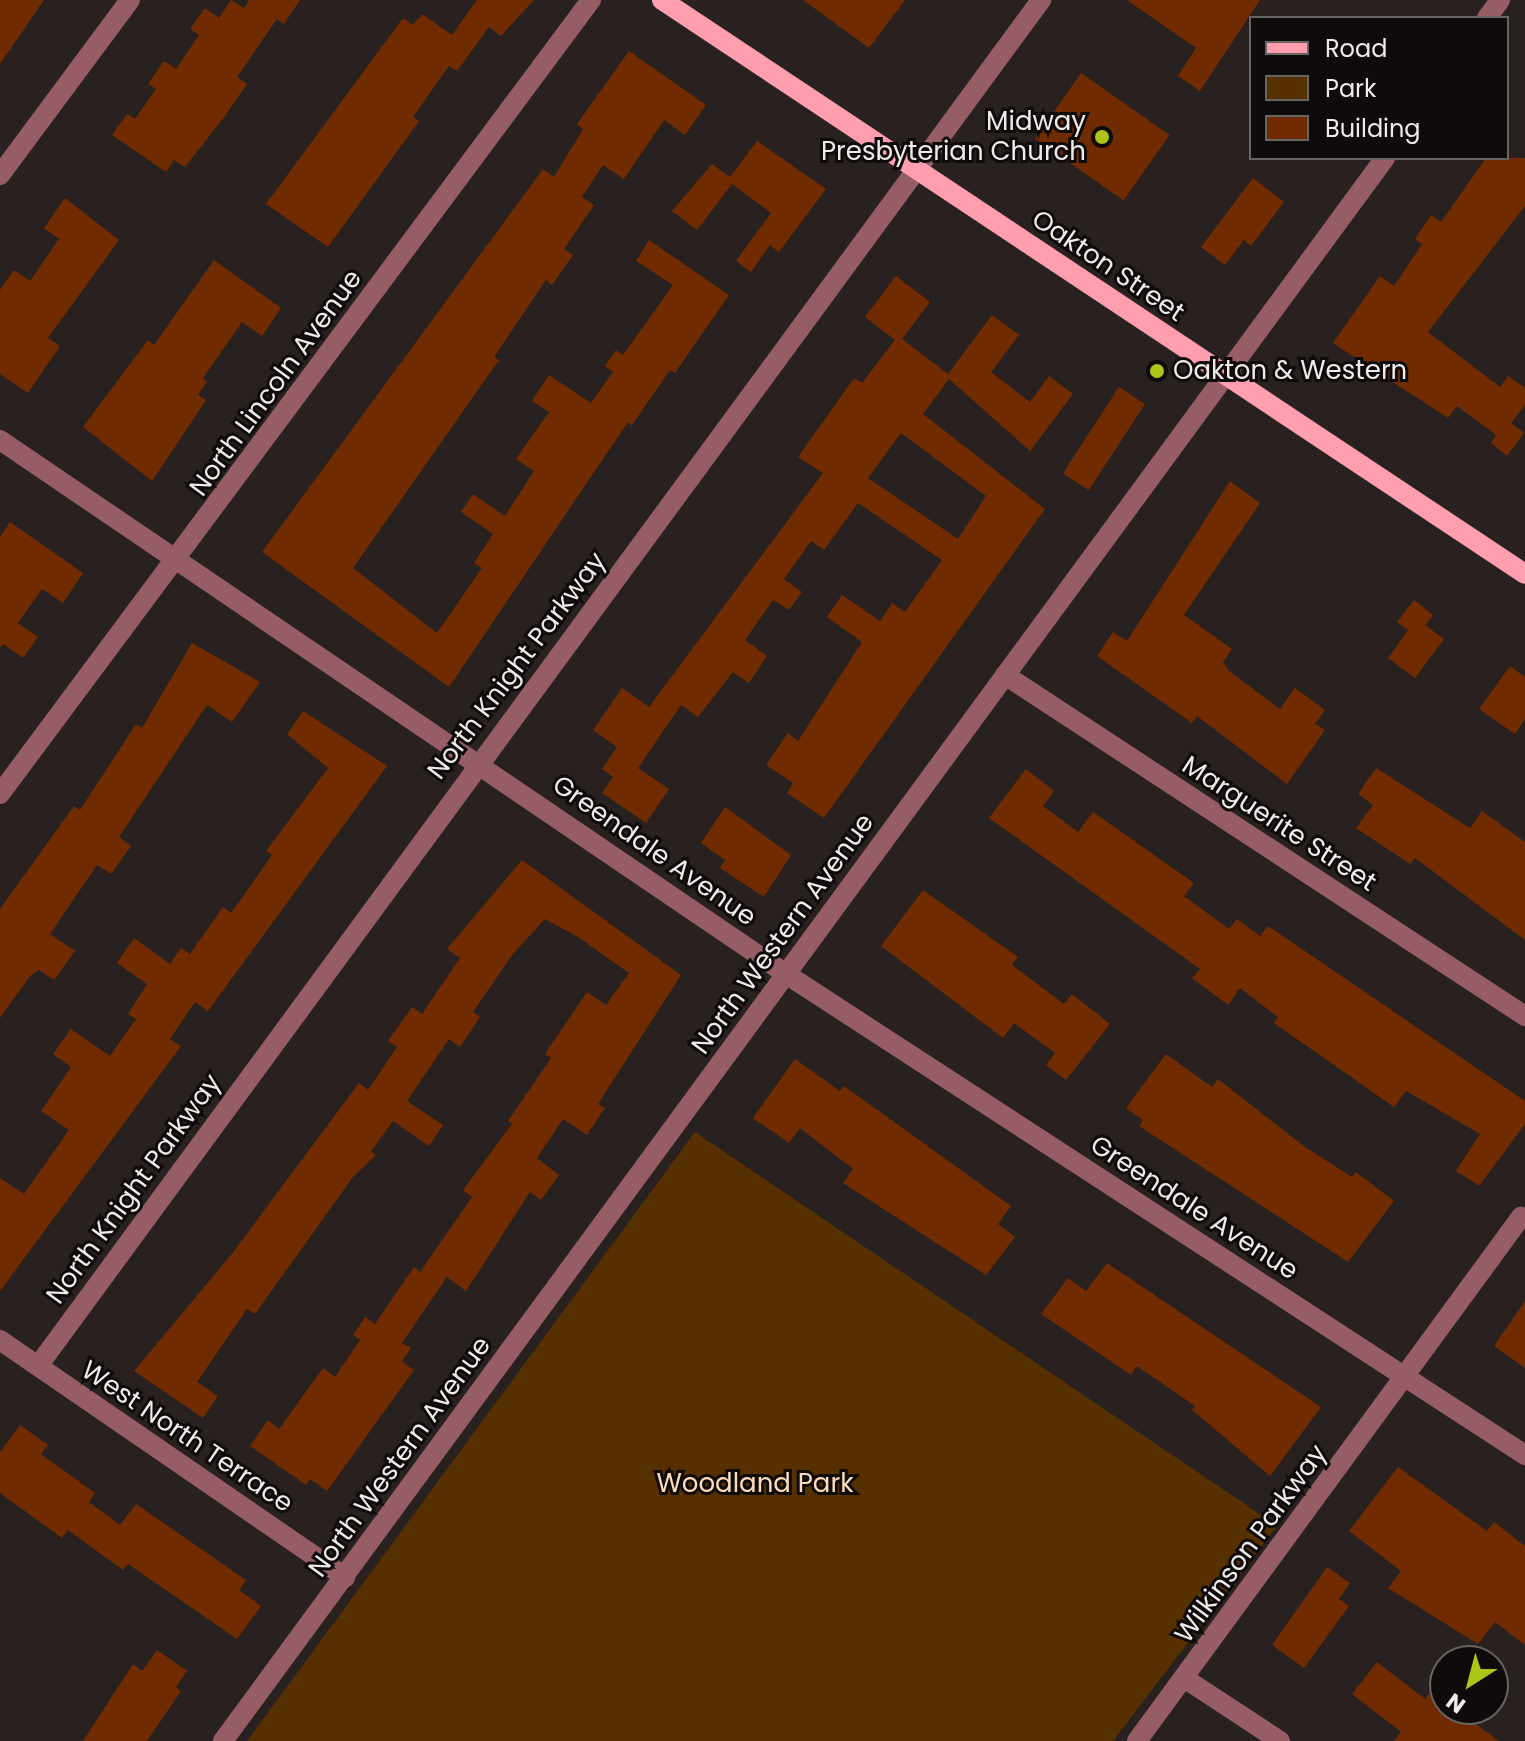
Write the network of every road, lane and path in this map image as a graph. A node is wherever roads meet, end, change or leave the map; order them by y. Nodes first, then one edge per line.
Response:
1 (130, 0) edge
2 (591, 0) edge
3 (662, 0) edge
4 (1041, 0) edge
5 (1384, 160) edge
6 (918, 171) junction
7 (0, 175) edge
8 (1226, 377) junction
9 (0, 440) edge
10 (177, 560) junction
11 (1525, 574) edge
12 (1005, 675) junction
13 (478, 761) junction
14 (0, 794) edge
15 (786, 974) junction
16 (1525, 1016) edge
17 (1521, 1217) dead end
18 (0, 1340) edge
19 (38, 1366) junction
20 (1406, 1377) junction
21 (1525, 1455) edge
22 (345, 1577) junction
23 (1184, 1678) junction
24 (223, 1741) edge
25 (1137, 1741) edge
26 (1280, 1741) edge

1 - 7 street
2 - 10 street, North Lincoln Avenue
3 - 6 main road, Oakton Street
4 - 6 street, North Knight Parkway
5 - 8 street, North Western Avenue
6 - 8 main road, Oakton Street
6 - 13 street, North Knight Parkway
8 - 11 main road, Oakton Street
8 - 12 street, North Western Avenue
9 - 10 street, Greendale Avenue
10 - 13 street, Greendale Avenue
10 - 14 street, North Lincoln Avenue
12 - 15 street, North Western Avenue
12 - 16 street, Marguerite Street
13 - 15 street, Greendale Avenue
13 - 19 street, North Knight Parkway
15 - 20 street, Greendale Avenue
15 - 22 street, North Western Avenue
17 - 20 street, Wilkinson Parkway
18 - 19 street, West North Terrace
19 - 22 street, West North Terrace
20 - 21 street, Greendale Avenue
20 - 23 street, Wilkinson Parkway
22 - 24 street, North Western Avenue
23 - 25 street, Wilkinson Parkway
23 - 26 street

